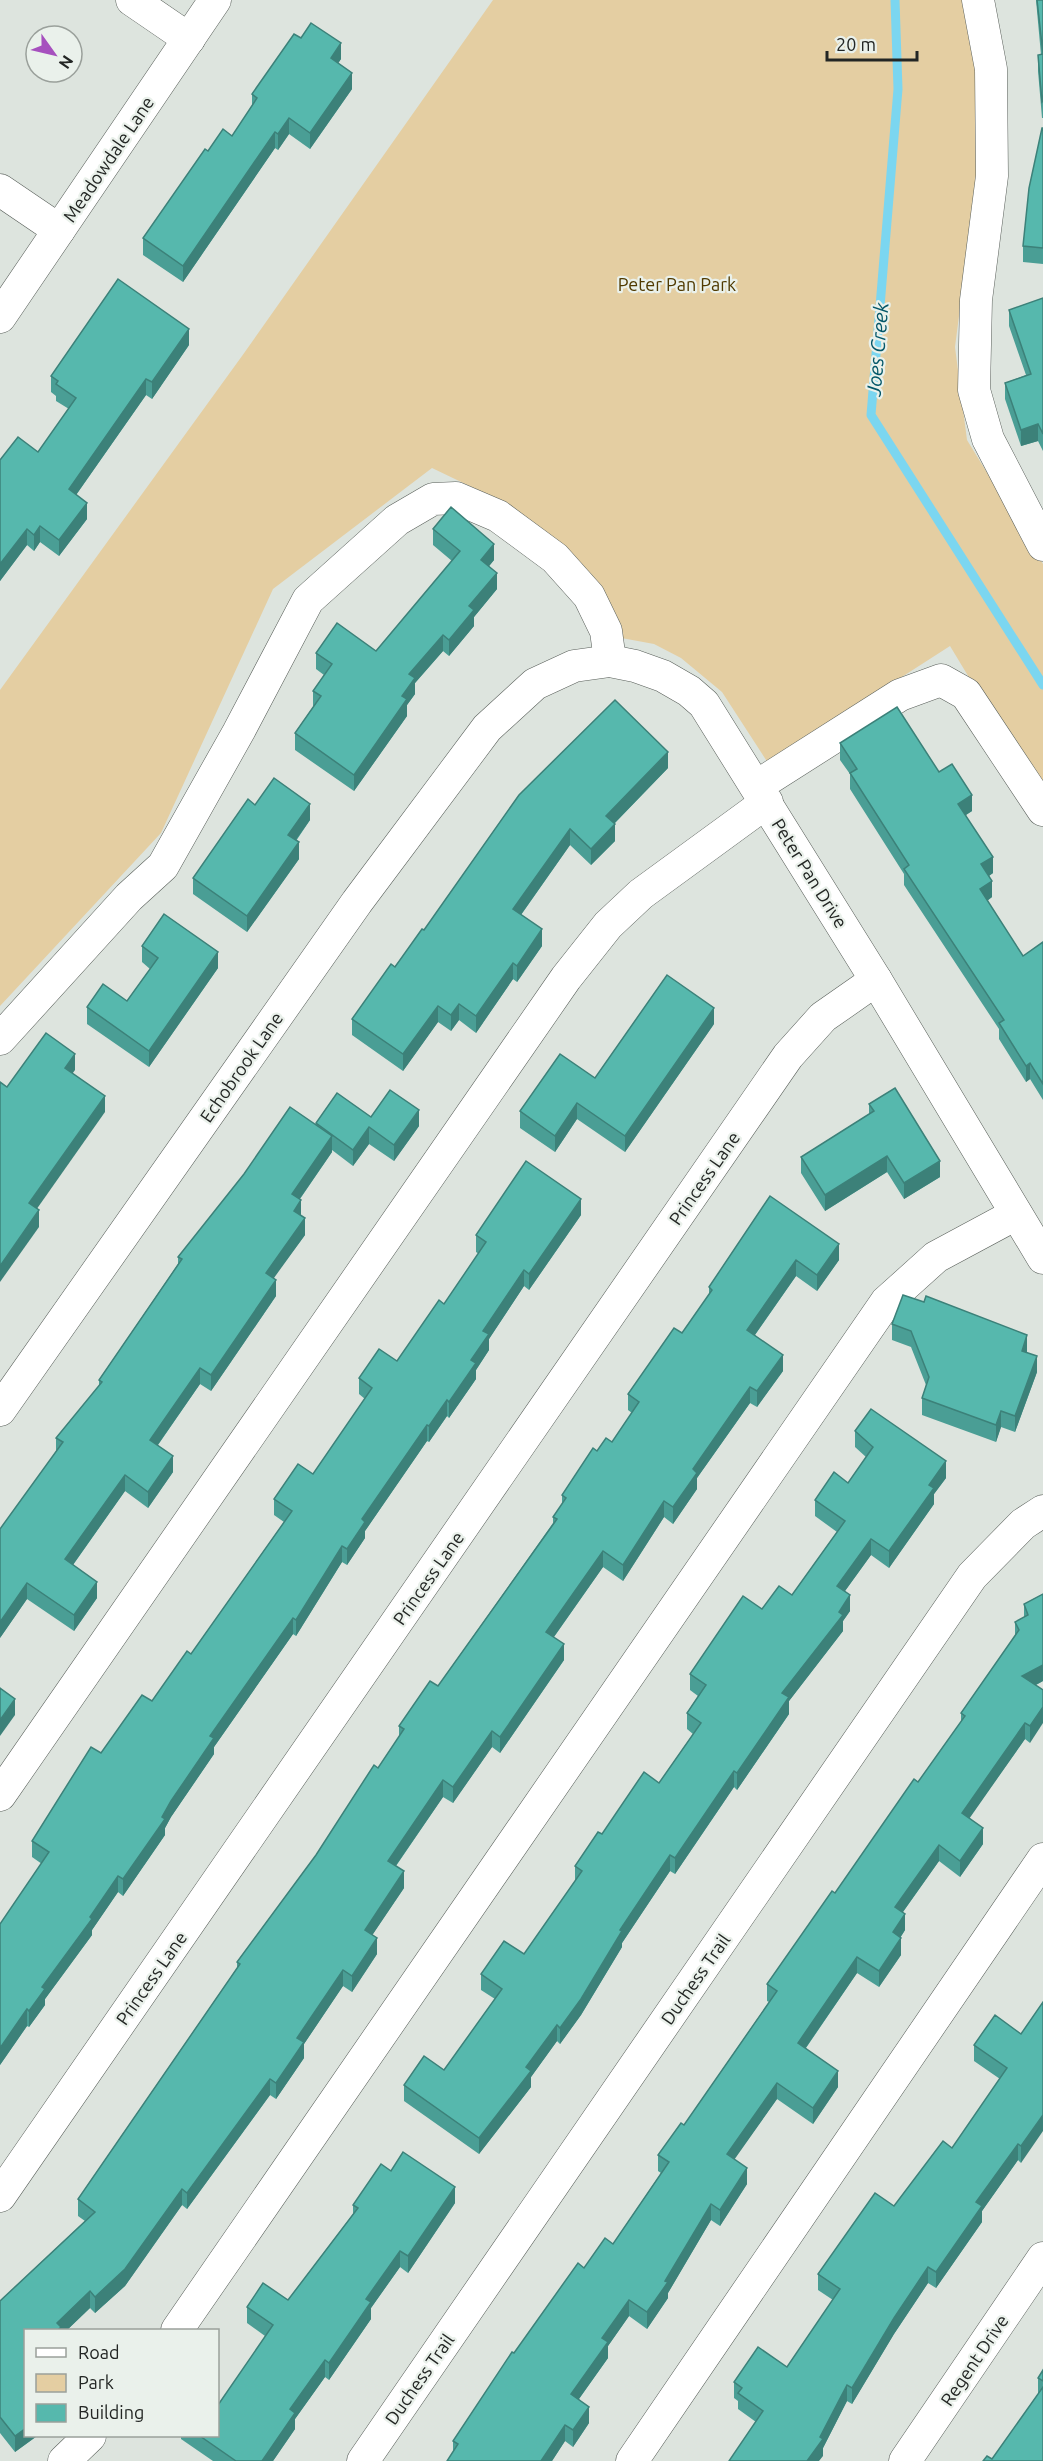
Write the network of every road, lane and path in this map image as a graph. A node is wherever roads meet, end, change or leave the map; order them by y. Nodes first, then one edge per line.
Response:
1 (132, 0) edge
2 (215, 0) edge
3 (978, 0) edge
4 (189, 39) junction
5 (0, 189) edge
6 (59, 230) junction
7 (0, 317) edge
8 (1043, 545) edge
9 (610, 661) junction
10 (487, 728) joint
11 (762, 794) junction
12 (1043, 810) edge
13 (876, 980) junction
14 (0, 1039) edge
15 (1016, 1214) junction
16 (1043, 1258) edge
17 (0, 1410) edge
18 (1043, 1511) edge
19 (0, 1795) edge
20 (1043, 1859) edge
21 (0, 2196) edge
22 (1043, 2258) edge
23 (178, 2329) edge
24 (89, 2437) edge
25 (63, 2461) edge
26 (363, 2461) edge
27 (632, 2461) edge
28 (904, 2461) edge

1 - 4 street
2 - 4 street, Meadowdale Lane
3 - 8 street
4 - 6 street, Meadowdale Lane
5 - 6 street
6 - 7 street, Meadowdale Lane
9 - 10 street, Peter Pan Drive
9 - 11 street, Peter Pan Drive
9 - 14 street
10 - 17 street, Echobrook Lane
11 - 12 street
11 - 13 street, Peter Pan Drive
11 - 19 street
13 - 15 street, Peter Pan Drive
13 - 21 street, Princess Lane
15 - 16 street, Peter Pan Drive
15 - 23 street
18 - 26 street, Duchess Trail
20 - 27 street
22 - 28 street, Regent Drive
24 - 25 street

